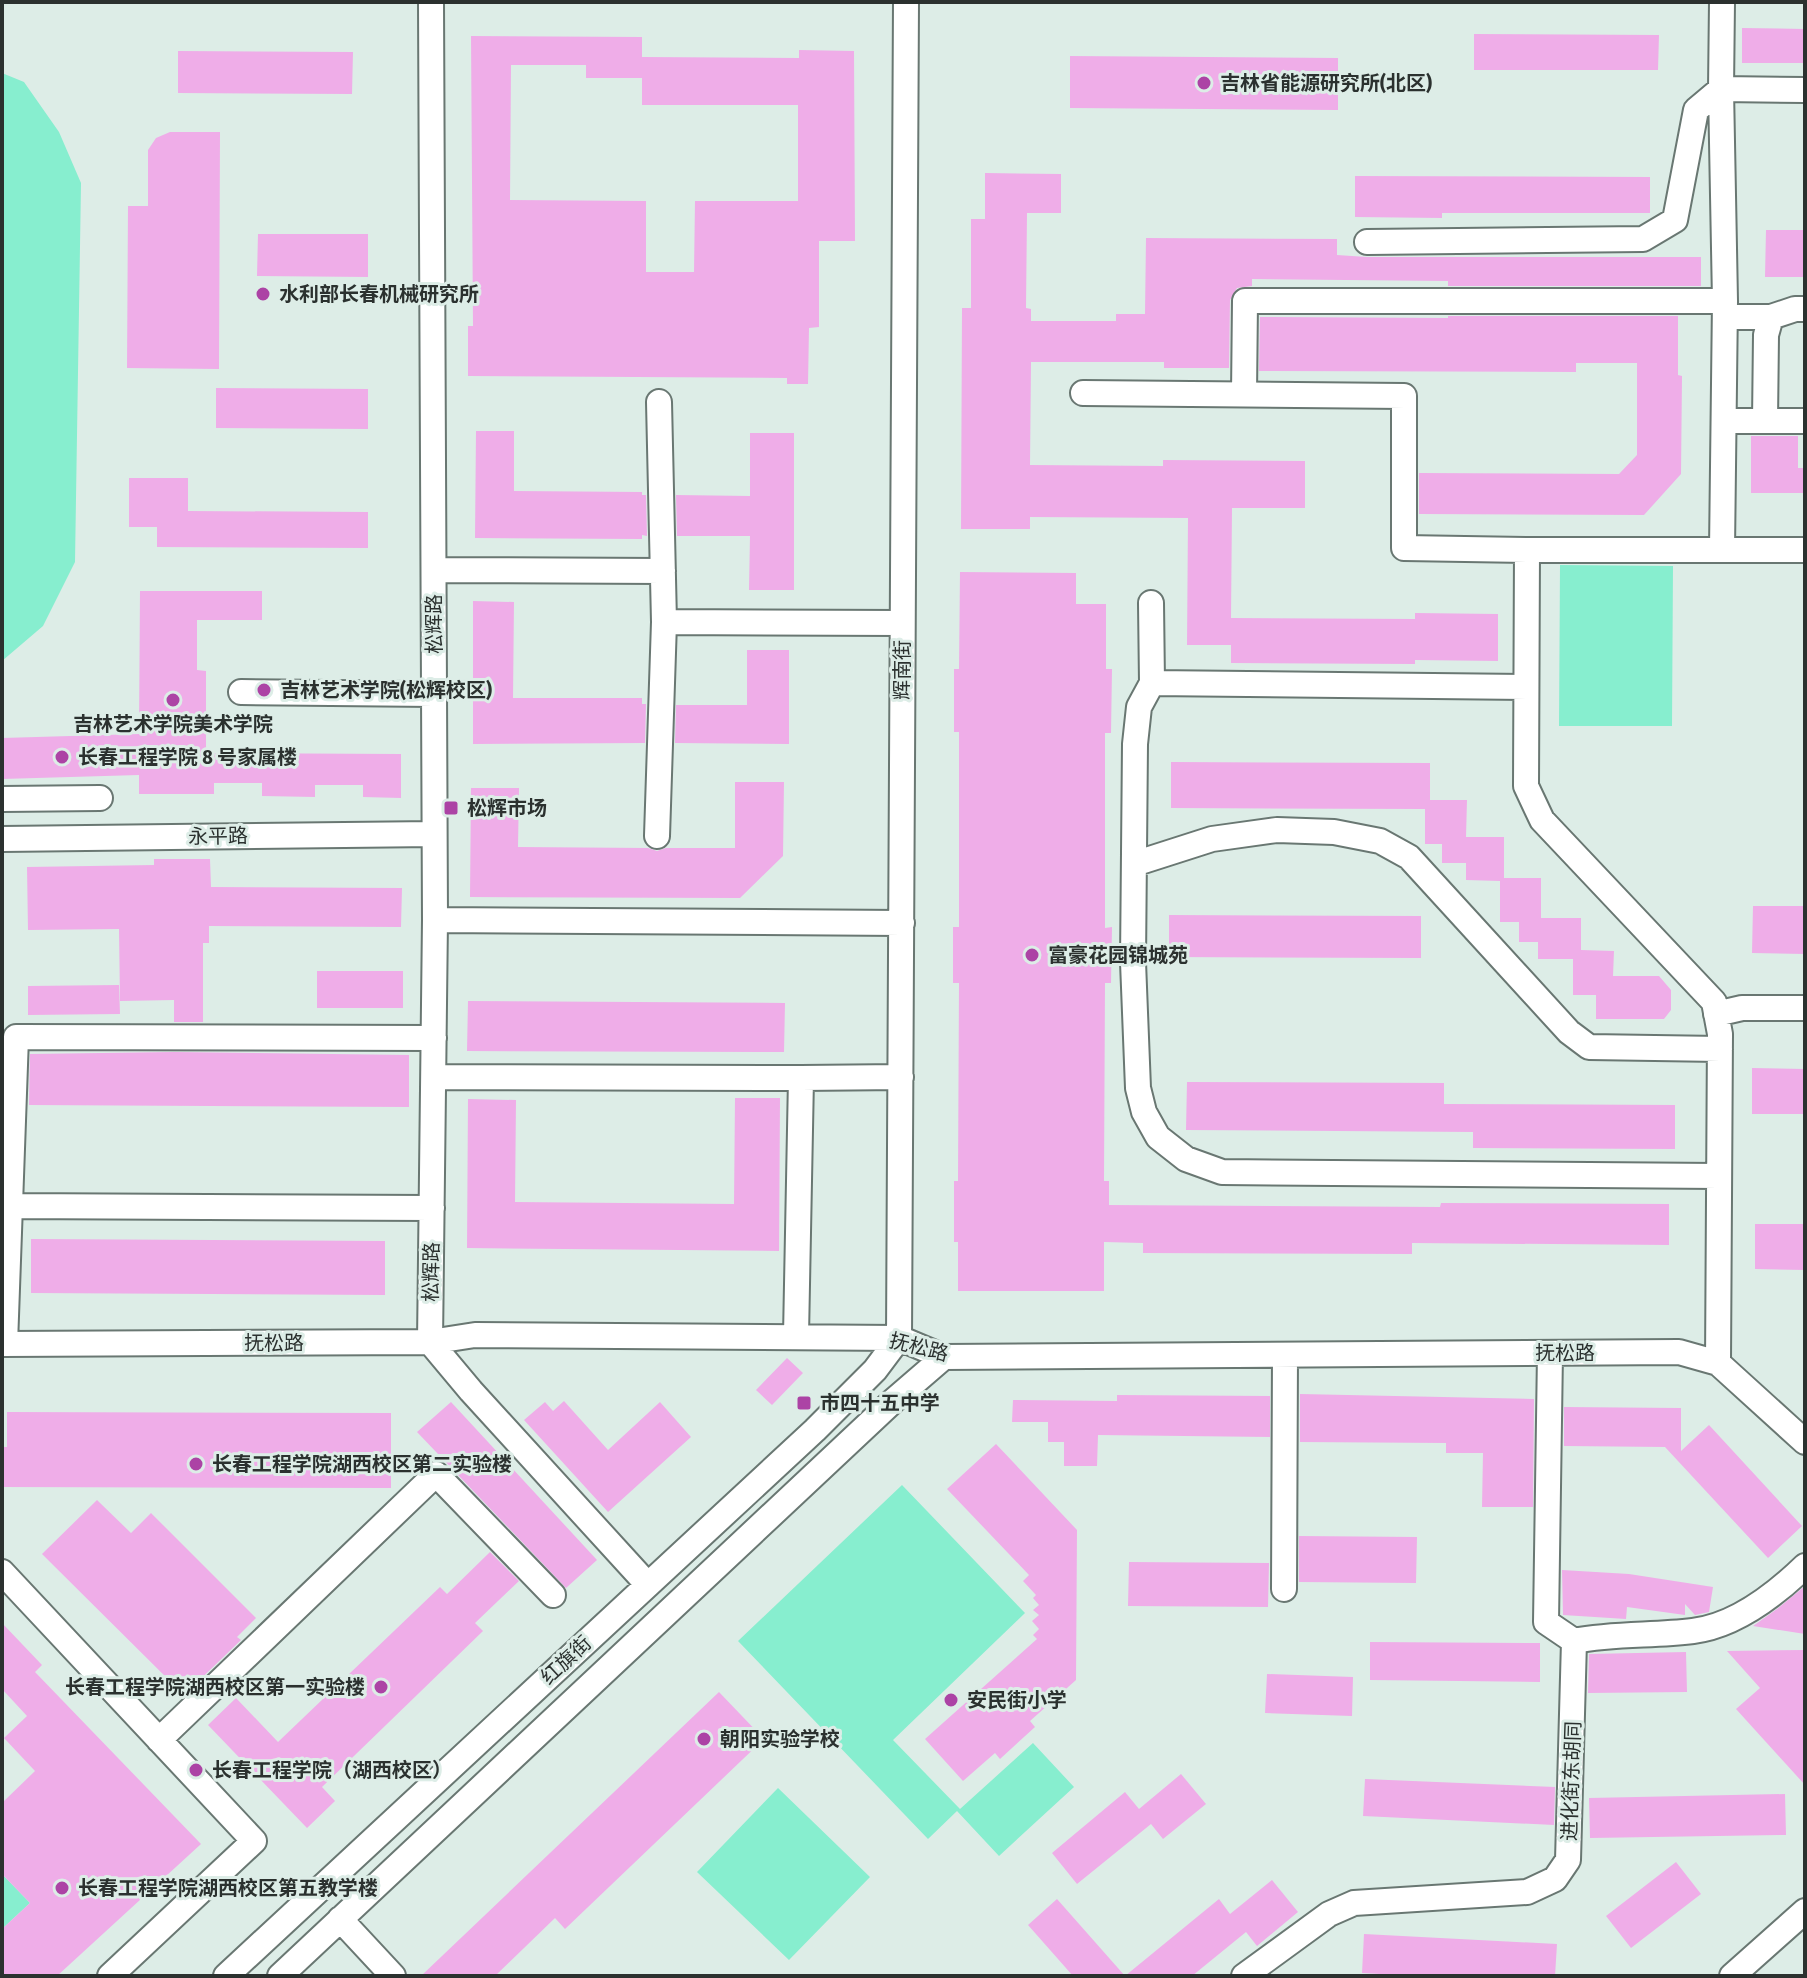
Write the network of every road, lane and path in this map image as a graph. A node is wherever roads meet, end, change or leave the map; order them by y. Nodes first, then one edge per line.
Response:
1 (431, 2) edge
2 (906, 2) edge
3 (1722, 2) edge
4 (1721, 89) junction
5 (1805, 90) edge
6 (1367, 242) dead end
7 (1725, 309) junction
8 (1805, 309) edge
9 (1771, 317) junction
10 (1083, 393) dead end
11 (1244, 394) junction
12 (659, 402) dead end
13 (1724, 421) junction
14 (1765, 421) junction
15 (1805, 421) edge
16 (1527, 550) junction
17 (1722, 550) junction
18 (1805, 550) edge
19 (434, 570) junction
20 (663, 571) junction
21 (1151, 603) dead end
22 (664, 622) junction
23 (902, 623) junction
24 (1152, 683) junction
25 (1526, 687) junction
26 (241, 692) dead end
27 (434, 694) junction
28 (100, 798) dead end
29 (2, 799) edge
30 (434, 834) junction
31 (657, 836) dead end
32 (2, 839) edge
33 (1134, 864) junction
34 (435, 920) junction
35 (902, 923) junction
36 (1805, 1008) edge
37 (1716, 1014) junction
38 (434, 1038) junction
39 (1720, 1049) junction
40 (434, 1077) junction
41 (901, 1077) junction
42 (801, 1078) junction
43 (1719, 1176) junction
44 (11, 1206) junction
45 (432, 1208) junction
46 (796, 1336) junction
47 (899, 1338) junction
48 (430, 1342) junction
49 (4, 1344) edge
50 (1550, 1353) junction
51 (1285, 1355) junction
52 (944, 1357) junction
53 (1718, 1363) junction
54 (1805, 1442) edge
55 (1805, 1566) edge
56 (2, 1572) edge
57 (648, 1585) junction
58 (1284, 1589) dead end
59 (553, 1595) dead end
60 (1574, 1641) junction
61 (159, 1740) junction
62 (1805, 1911) edge
63 (340, 1919) junction
64 (110, 1976) edge
65 (226, 1976) edge
66 (280, 1976) edge
67 (393, 1976) edge
68 (1244, 1976) edge
69 (1732, 1976) edge

1 - 19 street, 松辉路
2 - 23 street, 辉南街
3 - 4 street
4 - 5 street
4 - 6 street
4 - 7 street
7 - 9 street
7 - 11 street
7 - 13 street
8 - 9 street
9 - 14 street
10 - 11 street
11 - 16 street
12 - 20 street
13 - 14 street
13 - 17 street
14 - 15 street
16 - 17 street
16 - 25 street
17 - 18 street
19 - 20 street
19 - 27 street, 松辉路
20 - 22 street
21 - 24 street
22 - 23 street
22 - 31 street
23 - 35 street, 辉南街
24 - 25 street
24 - 33 street
25 - 37 street
26 - 27 street
27 - 30 street, 松辉路
28 - 29 street
30 - 32 street, 永平路
30 - 34 street, 松辉路
33 - 39 street
33 - 43 street
34 - 35 street
34 - 38 street, 松辉路
35 - 41 street, 辉南街
36 - 37 street
37 - 39 street
38 - 40 street, 松辉路
38 - 44 street
39 - 43 street
40 - 42 street
40 - 45 street, 松辉路
41 - 42 street
41 - 47 street, 辉南街
42 - 46 street
43 - 53 street
44 - 45 street
44 - 49 street
45 - 48 street, 松辉路
46 - 47 street, 抚松路
46 - 48 street, 抚松路
47 - 52 street, 抚松路
47 - 57 street, 红旗街
48 - 49 street, 抚松路
48 - 57 street
50 - 51 street, 抚松路
50 - 53 street, 抚松路
50 - 60 street
51 - 52 street, 抚松路
51 - 58 street
52 - 63 street, 红旗街
53 - 54 street, 抚松路
55 - 60 street
56 - 61 street
57 - 65 street, 红旗街
59 - 61 street
60 - 68 street, 进化街东胡同
61 - 64 street
62 - 69 street
63 - 66 street, 红旗街
63 - 67 street

